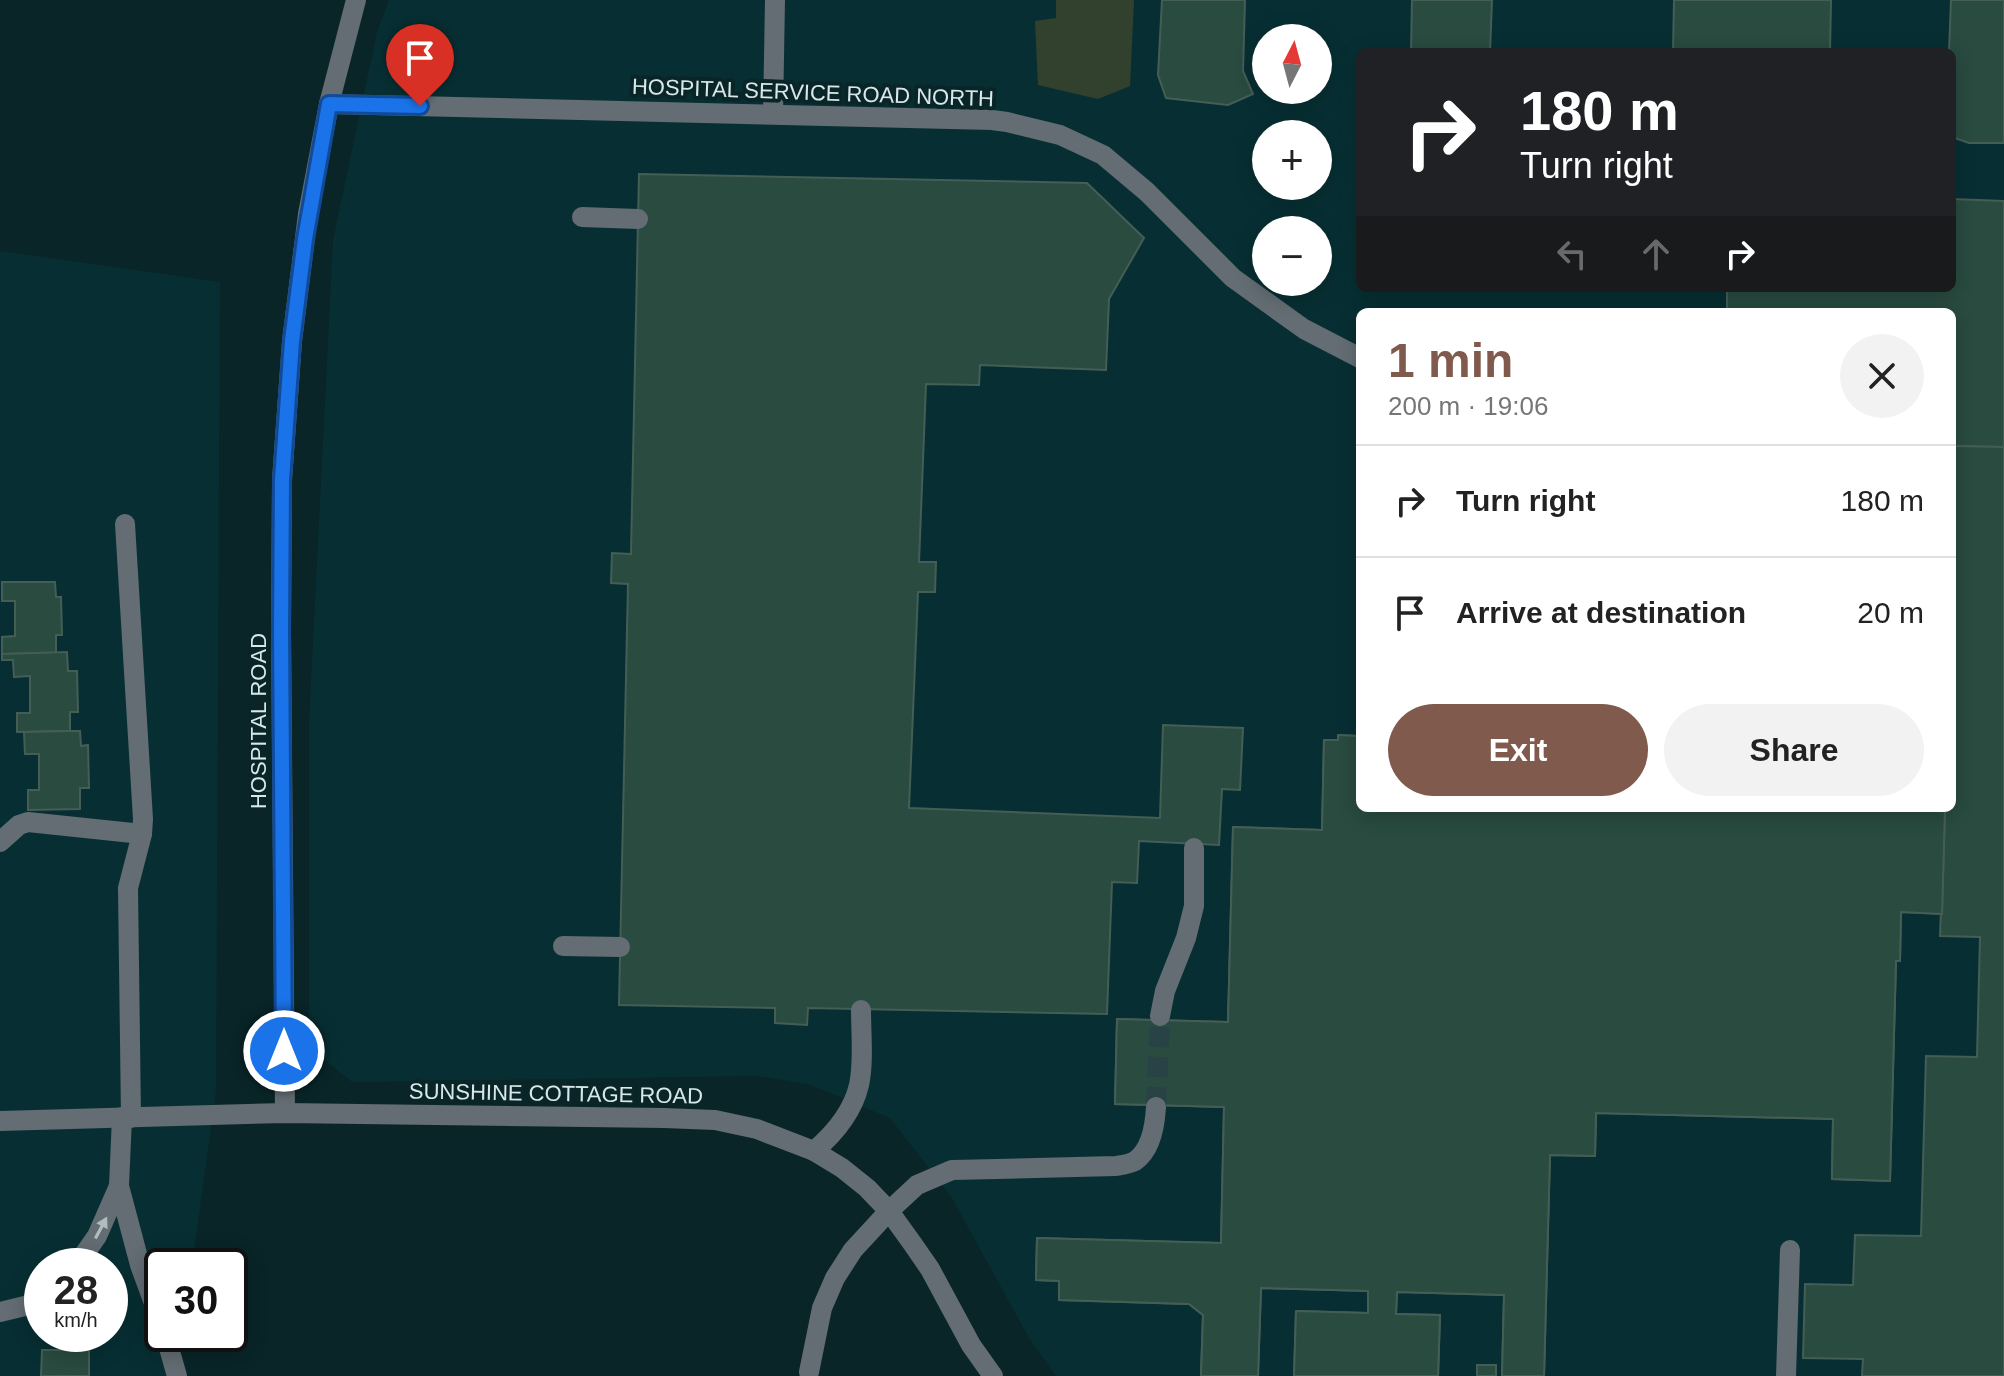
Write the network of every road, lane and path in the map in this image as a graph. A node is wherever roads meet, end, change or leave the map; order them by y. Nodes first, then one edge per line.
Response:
1 (356, 0) edge
2 (775, 0) edge
3 (329, 104) junction
4 (773, 114) junction
5 (582, 217) dead end
6 (638, 219) dead end
7 (1356, 356) edge
8 (125, 524) dead end
9 (142, 834) junction
10 (0, 842) edge
11 (1194, 848) dead end
12 (563, 946) dead end
13 (620, 947) dead end
14 (861, 1010) dead end
15 (1160, 1016) tunnel mouth
16 (1156, 1107) tunnel mouth
17 (285, 1113) junction
18 (127, 1118) junction
19 (0, 1121) edge
20 (814, 1151) junction
21 (119, 1186) junction
22 (889, 1211) junction
23 (89, 1248) edge
24 (1790, 1250) dead end
25 (144, 1276) edge
26 (24, 1306) edge
27 (0, 1312) edge
28 (170, 1352) edge
29 (809, 1372) dead end
30 (177, 1376) edge
31 (993, 1376) edge
32 (1786, 1376) edge

1 - 3 street, HOSPITAL ROAD
2 - 4 street
3 - 4 street, HOSPITAL SERVICE ROAD NORTH
3 - 17 street, HOSPITAL ROAD
4 - 7 street, HOSPITAL SERVICE ROAD NORTH
5 - 6 street
8 - 9 street
9 - 10 street
9 - 18 street
11 - 15 street
12 - 13 street
14 - 20 street
16 - 22 street
17 - 18 street, SUNSHINE COTTAGE ROAD
17 - 20 street, SUNSHINE COTTAGE ROAD
18 - 19 street, SUNSHINE COTTAGE ROAD
18 - 21 street
20 - 22 street, SUNSHINE COTTAGE ROAD
23 -> 21 street
21 - 25 street
22 - 29 street
22 - 31 street, SUNSHINE COTTAGE ROAD
24 - 32 street
26 - 27 street
28 - 30 street

